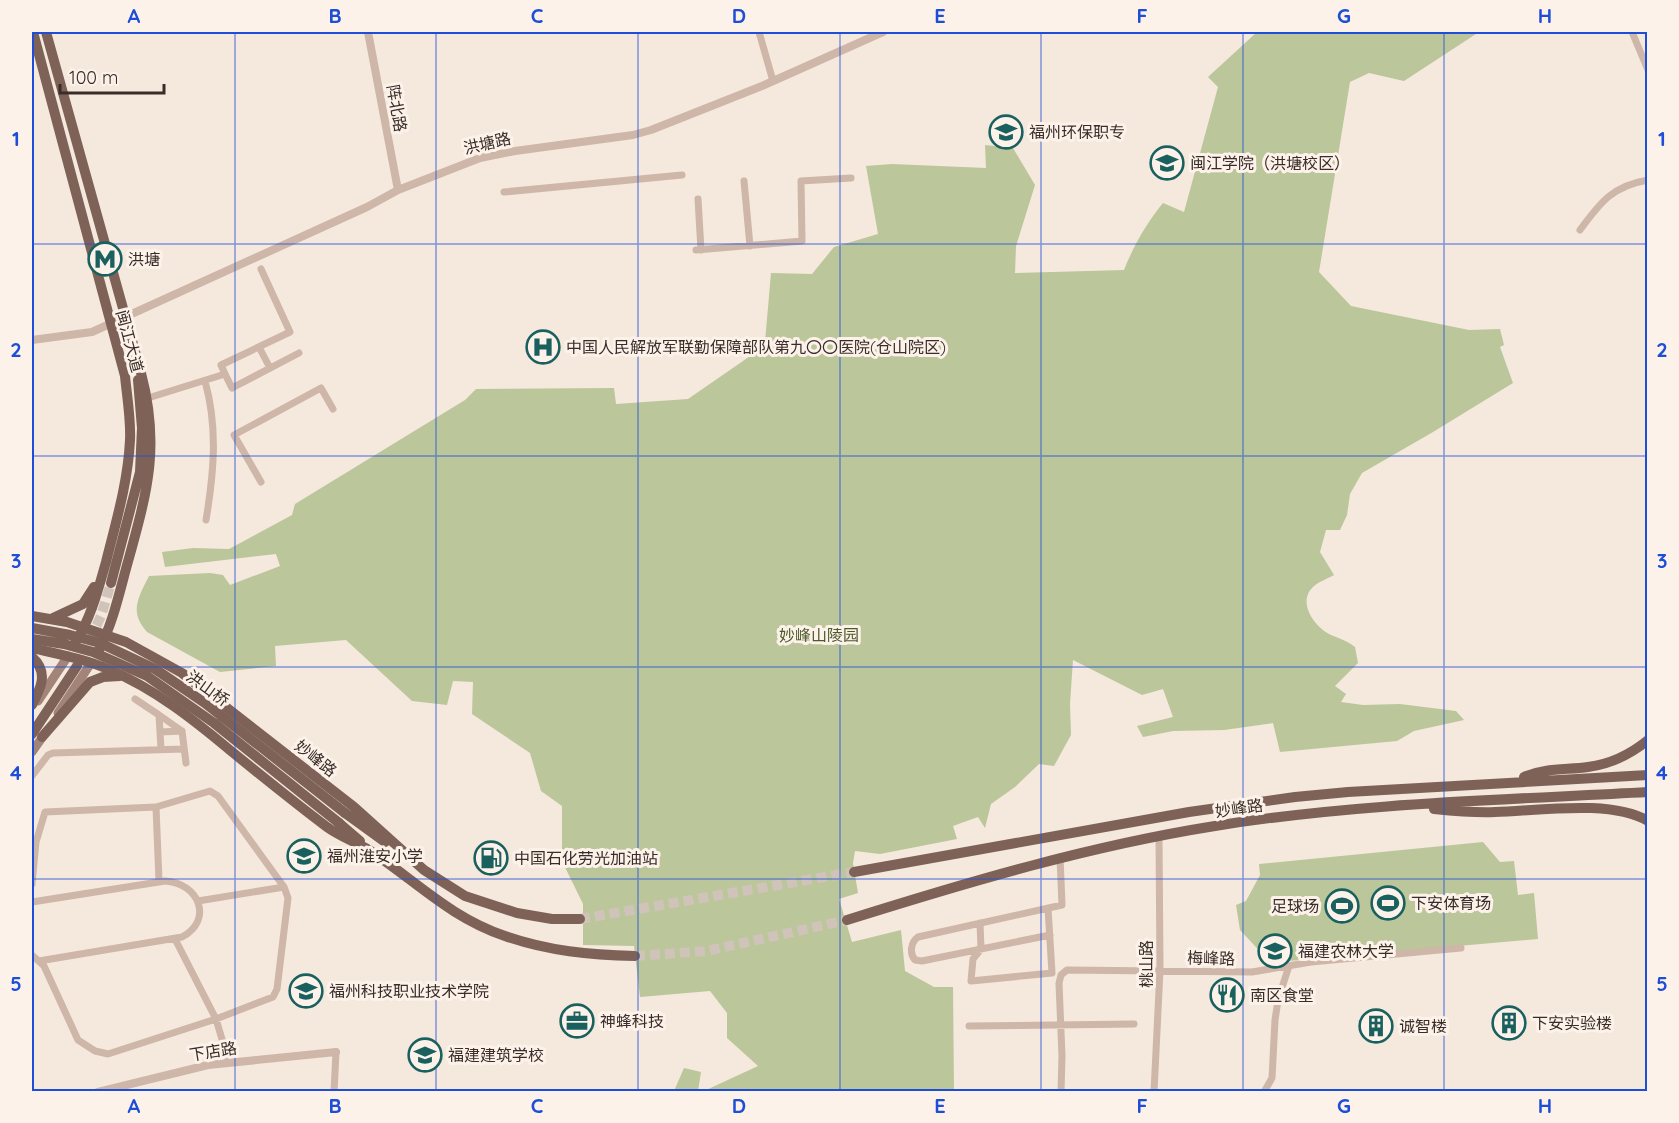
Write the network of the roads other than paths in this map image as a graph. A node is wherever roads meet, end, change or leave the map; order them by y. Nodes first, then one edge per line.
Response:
1 (33, 32) edge
2 (46, 32) edge
3 (368, 32) edge
4 (759, 32) edge
5 (883, 32) edge
6 (1632, 32) edge
7 (1647, 70) edge
8 (772, 81) junction
9 (682, 175) dead end
10 (851, 178) dead end
11 (1647, 180) edge
12 (744, 181) dead end
13 (398, 190) junction
14 (504, 192) dead end
15 (698, 199) dead end
16 (1580, 230) dead end
17 (750, 246) junction
18 (261, 269) dead end
19 (126, 318) junction
20 (111, 325) junction
21 (32, 340) edge
22 (259, 347) junction
23 (135, 352) junction
24 (299, 353) dead end
25 (270, 368) junction
26 (225, 374) junction
27 (125, 376) junction
28 (205, 381) junction
29 (148, 398) junction
30 (333, 409) dead end
31 (261, 482) dead end
32 (206, 520) dead end
33 (106, 559) junction
34 (32, 616) edge
35 (53, 618) junction
36 (84, 627) junction
37 (32, 628) edge
38 (106, 635) junction
39 (32, 639) edge
40 (32, 648) edge
41 (32, 657) edge
42 (72, 662) junction
43 (91, 663) junction
44 (123, 676) junction
45 (135, 699) dead end
46 (32, 707) edge
47 (159, 715) junction
48 (32, 726) edge
49 (182, 731) junction
50 (160, 732) junction
51 (37, 735) edge
52 (1647, 740) edge
53 (161, 749) junction
54 (184, 749) junction
55 (32, 752) edge
56 (186, 763) dead end
57 (1647, 775) edge
58 (32, 776) edge
59 (1513, 782) junction
60 (1647, 792) edge
61 (1410, 806) junction
62 (156, 807) junction
63 (1647, 821) edge
64 (1158, 836) junction
65 (374, 853) junction
66 (1060, 857) junction
67 (424, 870) junction
68 (854, 872) tunnel mouth
69 (159, 881) junction
70 (32, 884) edge
71 (284, 887) junction
72 (198, 901) junction
73 (32, 903) edge
74 (1048, 908) junction
75 (580, 918) tunnel mouth
76 (847, 920) tunnel mouth
77 (980, 923) junction
78 (1050, 935) junction
79 (175, 939) junction
80 (1461, 948) dead end
81 (981, 949) junction
82 (32, 955) edge
83 (635, 956) tunnel mouth
84 (39, 961) junction
85 (1289, 966) junction
86 (1160, 970) junction
87 (216, 1019) junction
88 (1134, 1024) dead end
89 (1061, 1025) junction
90 (969, 1026) dead end
91 (336, 1052) joint
92 (229, 1063) junction
93 (98, 1092) edge
94 (334, 1092) edge
95 (1061, 1092) edge
96 (1154, 1092) edge
97 (1264, 1092) edge

1 - 20 main road, 闽江大道
2 - 19 main road, 闽江大道
3 - 13 street, 阵北路
4 - 8 street
5 - 8 street, 洪塘路
6 - 7 street
8 - 13 street, 洪塘路
9 - 14 street
10 - 17 street
11 - 16 street
12 - 17 street
13 - 19 street, 洪塘路
15 - 17 street
18 - 22 street
19 - 20 street, 洪塘路
19 - 23 main road, 闽江大道
20 - 21 street, 洪塘路
20 - 27 main road, 闽江大道
22 - 25 street
22 - 26 street
23 - 27 main road
23 - 29 main road
24 - 25 street
25 - 26 street
26 - 28 street
27 - 33 main road, 闽江大道
28 - 29 street
28 - 32 street
29 - 38 main road
30 - 31 street
33 - 35 main road
33 - 36 main road, 闽江大道
34 - 35 main road, 妙峰路
35 - 36 main road, 妙峰路
36 - 38 main road, 妙峰路
36 - 42 main road, 闽江大道
37 - 67 main road, 洪山桥, bridge
38 - 43 main road
38 - 67 main road, 妙峰路
39 - 65 main road, bridge
40 - 42 main road
41 - 46 main road
42 - 43 main road
42 - 46 main road
42 - 48 main road
42 - 51 main road
43 - 44 main road
43 - 51 main road
44 - 51 main road
44 - 65 main road
45 - 47 street
47 - 49 street
47 - 50 street
49 - 50 street
49 - 54 street
50 - 53 street
51 - 55 main road
52 - 59 main road
53 - 54 street
53 - 58 street
54 - 56 street
57 - 59 main road, 妙峰路
59 - 68 main road, 妙峰路
60 - 61 main road, 妙峰路
61 - 63 main road
61 - 64 main road, 妙峰路
62 - 69 street
62 - 70 street
62 - 71 street
64 - 66 main road, 妙峰路
64 - 86 street, 桃山路
65 - 83 main road
66 - 74 street
66 - 76 main road, 妙峰路
67 - 75 main road, 妙峰路
69 - 72 street
69 - 73 street
71 - 72 street
71 - 87 street
72 - 79 street
74 - 77 street
74 - 78 street
77 - 81 street
77 - 81 street
78 - 81 street
78 - 81 street
79 - 84 street
79 - 87 street
80 - 85 street, 梅峰路
82 - 84 street
84 - 87 street
85 - 86 street, 梅峰路
85 - 97 street
86 - 89 street, 梅峰路
86 - 96 street, 桃山路
87 - 92 street
88 - 89 street
89 - 90 street
89 - 95 street
91 - 92 street, 下店路
91 - 94 street
92 - 93 street, 下店路

